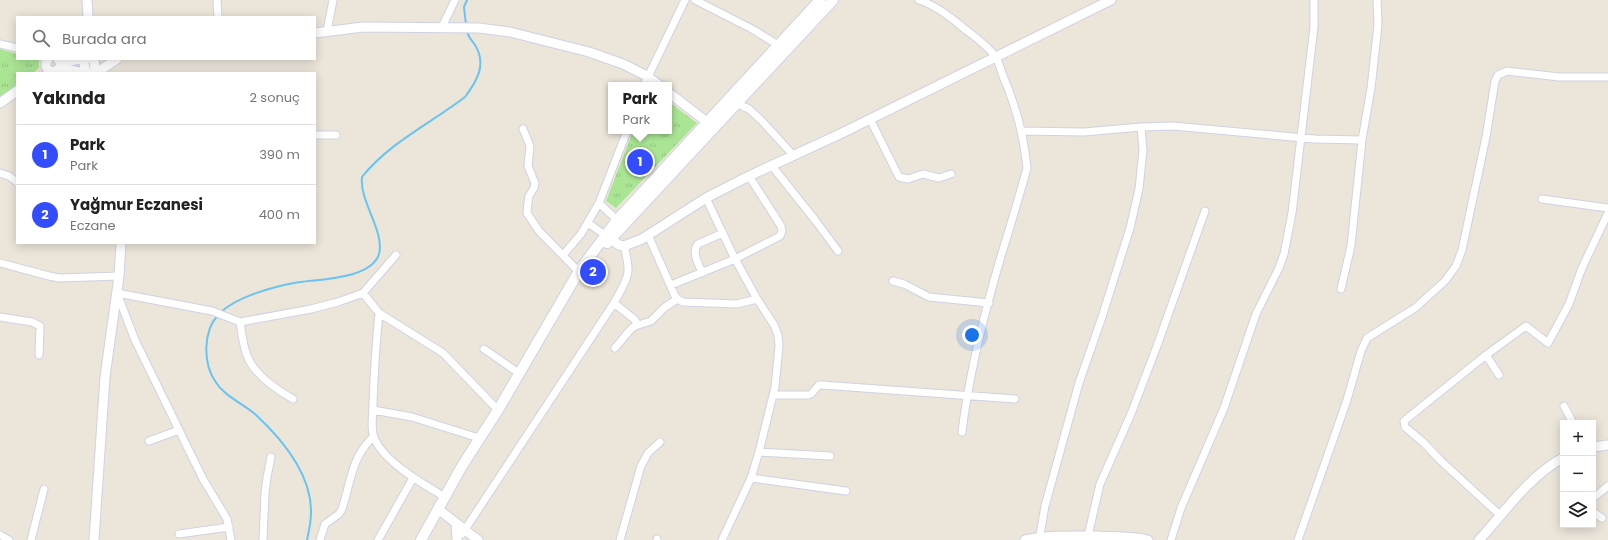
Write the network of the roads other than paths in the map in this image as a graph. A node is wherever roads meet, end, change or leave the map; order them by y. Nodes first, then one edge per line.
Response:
1 (87, 0) edge
2 (217, 0) edge
3 (333, 0) edge
4 (455, 0) edge
5 (685, 0) edge
6 (695, 0) edge
7 (820, 0) edge
8 (833, 0) edge
9 (919, 0) edge
10 (1111, 0) edge
11 (1314, 0) edge
12 (1377, 0) edge
13 (88, 16) edge
14 (218, 16) edge
15 (442, 27) junction
16 (327, 31) junction
17 (316, 32) edge
18 (0, 44) edge
19 (778, 45) junction
20 (16, 48) edge
21 (996, 57) junction
22 (48, 60) edge
23 (74, 60) edge
24 (86, 60) edge
25 (94, 60) edge
26 (115, 60) edge
27 (60, 63) edge
28 (45, 71) edge
29 (82, 72) edge
30 (85, 72) edge
31 (94, 72) edge
32 (95, 72) edge
33 (647, 76) junction
34 (1608, 77) edge
35 (645, 82) edge
36 (655, 82) edge
37 (16, 92) edge
38 (672, 95) edge
39 (733, 101) junction
40 (0, 103) edge
41 (870, 119) junction
42 (707, 122) junction
43 (1141, 126) junction
44 (523, 129) dead end
45 (1022, 131) junction
46 (625, 134) edge
47 (316, 135) edge
48 (336, 135) dead end
49 (1301, 138) junction
50 (1362, 140) junction
51 (794, 156) junction
52 (772, 166) junction
53 (0, 173) edge
54 (951, 174) dead end
55 (750, 176) junction
56 (16, 181) edge
57 (706, 198) junction
58 (1542, 199) dead end
59 (599, 203) junction
60 (1608, 208) edge
61 (1204, 211) dead end
62 (1608, 213) edge
63 (617, 220) junction
64 (588, 223) junction
65 (723, 233) junction
66 (648, 235) junction
67 (608, 237) junction
68 (121, 244) edge
69 (624, 246) junction
70 (838, 251) dead end
71 (396, 255) dead end
72 (563, 255) junction
73 (735, 259) junction
74 (0, 263) edge
75 (580, 272) junction
76 (702, 273) junction
77 (119, 276) junction
78 (893, 282) dead end
79 (671, 285) junction
80 (1341, 289) dead end
81 (117, 293) junction
82 (363, 294) junction
83 (677, 299) junction
84 (757, 299) junction
85 (614, 303) junction
86 (989, 303) junction
87 (379, 313) junction
88 (0, 317) edge
89 (240, 322) junction
90 (638, 325) junction
91 (615, 348) dead end
92 (484, 349) dead end
93 (39, 355) dead end
94 (1486, 355) junction
95 (520, 374) junction
96 (1499, 375) dead end
97 (967, 394) junction
98 (773, 395) junction
99 (293, 399) dead end
100 (1015, 399) dead end
101 (1564, 406) dead end
102 (373, 410) junction
103 (498, 410) junction
104 (1571, 420) edge
105 (179, 430) junction
106 (962, 432) dead end
107 (373, 437) junction
108 (479, 438) junction
109 (149, 441) dead end
110 (660, 442) dead end
111 (1608, 445) edge
112 (1596, 447) edge
113 (759, 452) junction
114 (830, 456) dead end
115 (272, 457) dead end
116 (1560, 460) edge
117 (413, 478) junction
118 (751, 478) junction
119 (1608, 486) edge
120 (44, 489) dead end
121 (846, 491) dead end
122 (1596, 496) edge
123 (445, 497) junction
124 (438, 510) junction
125 (1596, 514) edge
126 (1501, 516) junction
127 (1602, 518) dead end
128 (229, 527) junction
129 (459, 531) edge
130 (179, 534) dead end
131 (0, 535) edge
132 (1039, 538) edge
133 (1087, 538) edge
134 (9, 540) edge
135 (31, 540) edge
136 (94, 540) edge
137 (231, 540) edge
138 (264, 540) edge
139 (320, 540) edge
140 (378, 540) edge
141 (421, 540) edge
142 (470, 540) edge
143 (478, 540) edge
144 (620, 540) edge
145 (722, 540) edge
146 (1025, 540) edge
147 (1148, 540) edge
148 (1171, 540) edge
149 (1298, 540) edge
150 (1479, 540) edge

1 - 13 street
2 - 14 street
3 - 16 street
4 - 15 street
5 - 33 street
6 - 19 street
7 - 19 main road
8 - 39 main road
9 - 21 street
10 - 21 street
11 - 49 street
12 - 50 street
15 - 16 street
15 - 33 street
16 - 17 street
18 - 20 street
19 - 39 main road
21 - 41 street
21 - 45 street
22 - 28 street
23 - 27 street
24 - 30 street
25 - 31 street
26 - 32 street
27 - 28 street
27 - 29 street
33 - 35 street
33 - 36 street
34 - 149 street
37 - 40 street
38 - 42 street
39 - 42 main road
39 - 51 street
39 - 67 main road
41 - 51 street
41 - 54 street
42 - 63 main road
43 - 45 street
43 - 49 street
43 - 132 street
44 - 72 street
45 - 86 street
46 - 59 street
47 - 48 street
49 - 50 street
49 - 148 street
50 - 80 street
51 - 52 street
52 - 55 street
52 - 70 street
53 - 56 street
55 - 57 street
55 - 73 street
57 - 65 street
57 - 66 street
58 - 60 street
59 - 63 street
59 - 64 street
61 - 133 street
62 - 94 street
63 - 67 main road
64 - 67 street
64 - 72 street
65 - 73 street
65 - 76 street
66 - 69 street
66 - 79 street
67 - 69 street
67 - 75 main road
68 - 77 street
69 - 85 street
71 - 82 street
72 - 75 street
73 - 76 street
73 - 84 street
74 - 77 street
75 - 95 main road
76 - 79 street
77 - 81 street
78 - 86 street
79 - 83 street
81 - 89 street
81 - 105 street
81 - 136 street
82 - 87 street
82 - 89 street
83 - 84 street
83 - 90 street
84 - 98 street
85 - 90 street
85 - 129 street
86 - 97 street
87 - 102 street
87 - 103 street
88 - 93 street
89 - 99 street
90 - 91 street
92 - 95 street
94 - 96 street
94 - 126 street
95 - 103 main road
97 - 98 street
97 - 100 street
97 - 106 street
98 - 113 street
101 - 104 street
102 - 107 street
102 - 108 street
103 - 108 main road
105 - 109 street
105 - 128 street
107 - 117 street
107 - 139 street
108 - 123 main road
110 - 144 street
111 - 112 street
113 - 114 street
113 - 118 street
115 - 138 street
116 - 126 street
117 - 123 street
117 - 140 street
118 - 121 street
118 - 145 street
119 - 122 street
120 - 135 street
123 - 124 main road
124 - 129 street
124 - 141 main road
125 - 127 street
126 - 150 street
128 - 130 street
128 - 137 street
129 - 142 street
129 - 143 street
131 - 134 street
132 - 133 street
132 - 146 street
133 - 147 street

